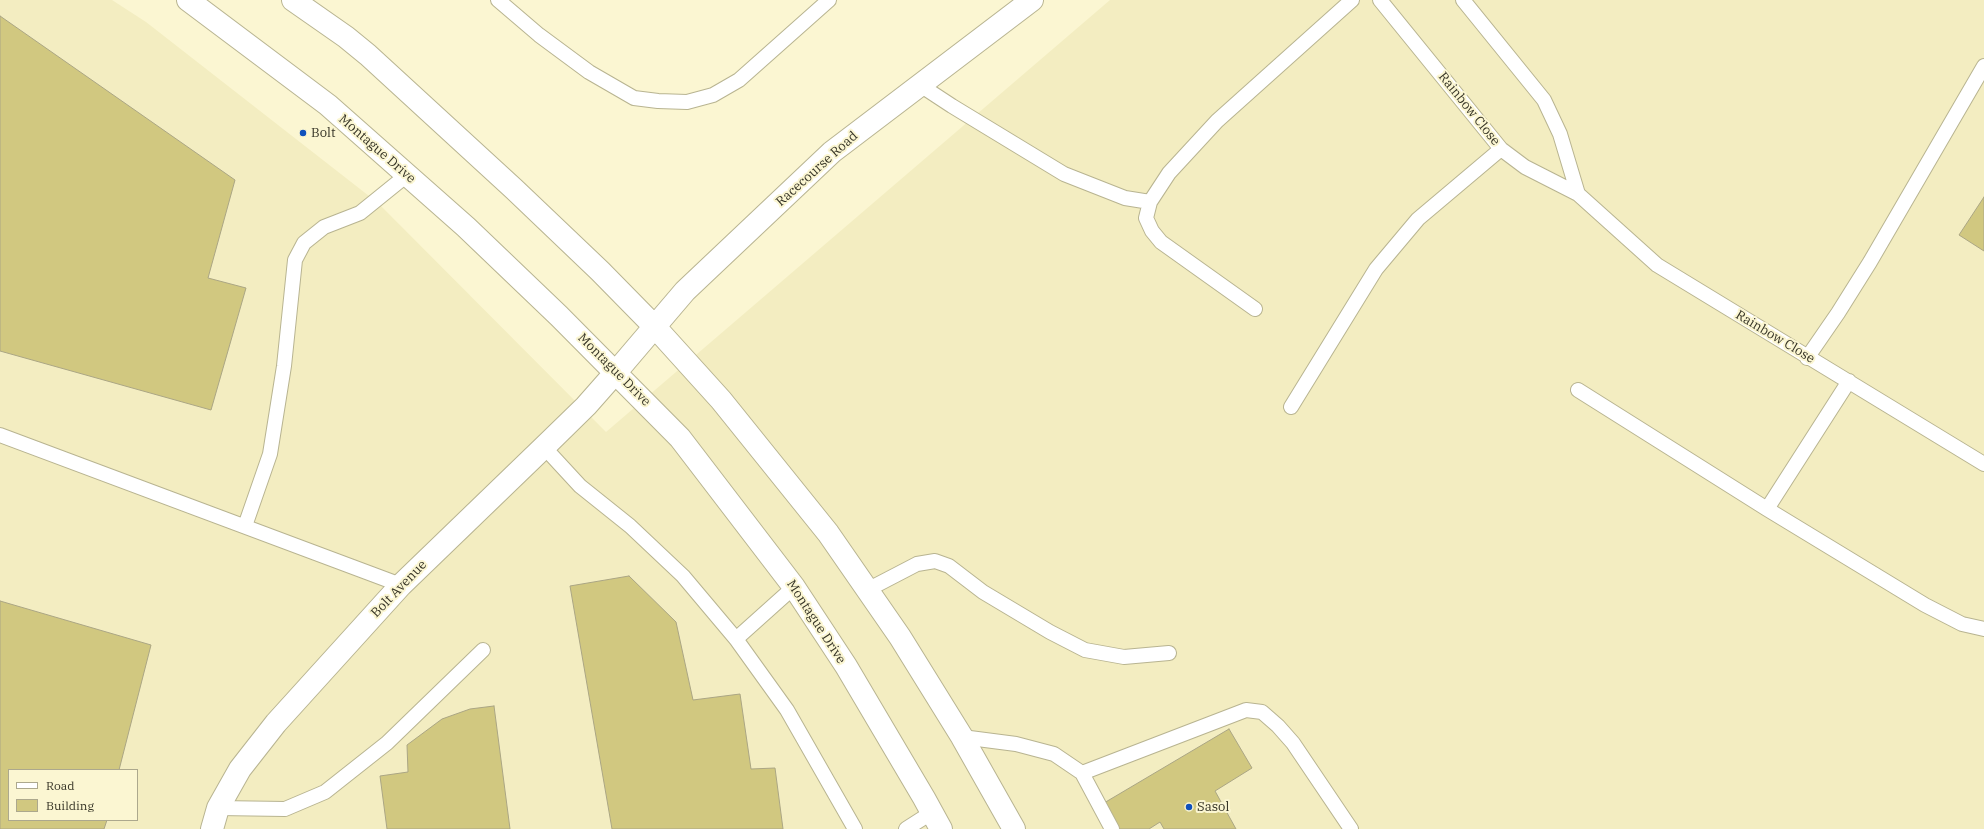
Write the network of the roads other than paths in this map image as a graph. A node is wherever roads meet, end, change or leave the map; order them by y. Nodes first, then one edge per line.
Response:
1 (188, 0) edge
2 (293, 0) edge
3 (498, 0) edge
4 (829, 0) edge
5 (1352, 0) edge
6 (1380, 0) edge
7 (1463, 0) edge
8 (1025, 5) edge
9 (1984, 66) edge
10 (920, 85) junction
11 (1501, 149) junction
12 (407, 175) junction
13 (1578, 194) junction
14 (1150, 202) junction
15 (1256, 309) dead end
16 (655, 327) junction
17 (1807, 358) junction
18 (616, 372) junction
19 (1849, 381) junction
20 (1578, 390) dead end
21 (1292, 407) dead end
22 (0, 435) edge
23 (544, 447) junction
24 (1984, 464) edge
25 (1767, 509) junction
26 (245, 526) junction
27 (401, 585) junction
28 (794, 587) junction
29 (867, 590) junction
30 (1984, 629) edge
31 (736, 639) junction
32 (483, 650) dead end
33 (1169, 653) dead end
34 (962, 738) junction
35 (1082, 773) junction
36 (218, 808) junction
37 (936, 821) edge
38 (212, 829) edge
39 (855, 829) edge
40 (906, 829) edge
41 (1014, 829) edge
42 (1112, 829) edge
43 (1351, 829) edge

1 - 12 main road, Montague Drive
2 - 16 main road
3 - 4 lane
5 - 14 lane
6 - 11 lane, Rainbow Close
7 - 13 lane
8 - 10 main road, Racecourse Road
9 - 17 lane
10 - 14 lane
10 - 16 main road, Racecourse Road
11 - 13 lane, Rainbow Close
11 - 21 lane
12 - 18 main road, Montague Drive
12 - 26 lane
13 - 17 lane, Rainbow Close
14 - 15 lane
16 - 18 main road, Racecourse Road
16 - 29 main road
17 - 19 lane, Rainbow Close
18 - 23 main road, Bolt Avenue
18 - 28 main road, Montague Drive
19 - 24 lane, Rainbow Close
19 - 25 lane
20 - 25 lane
22 - 26 lane
23 - 27 main road, Bolt Avenue
23 - 31 lane
25 - 30 lane
26 - 27 lane
27 - 36 main road, Bolt Avenue
28 - 31 lane
28 - 37 main road, Montague Drive
29 - 33 lane
29 - 34 main road
31 - 39 lane
32 - 36 lane
34 - 35 lane
34 - 41 main road
35 - 42 lane
35 - 43 lane
36 - 38 main road, Bolt Avenue
37 - 40 lane

